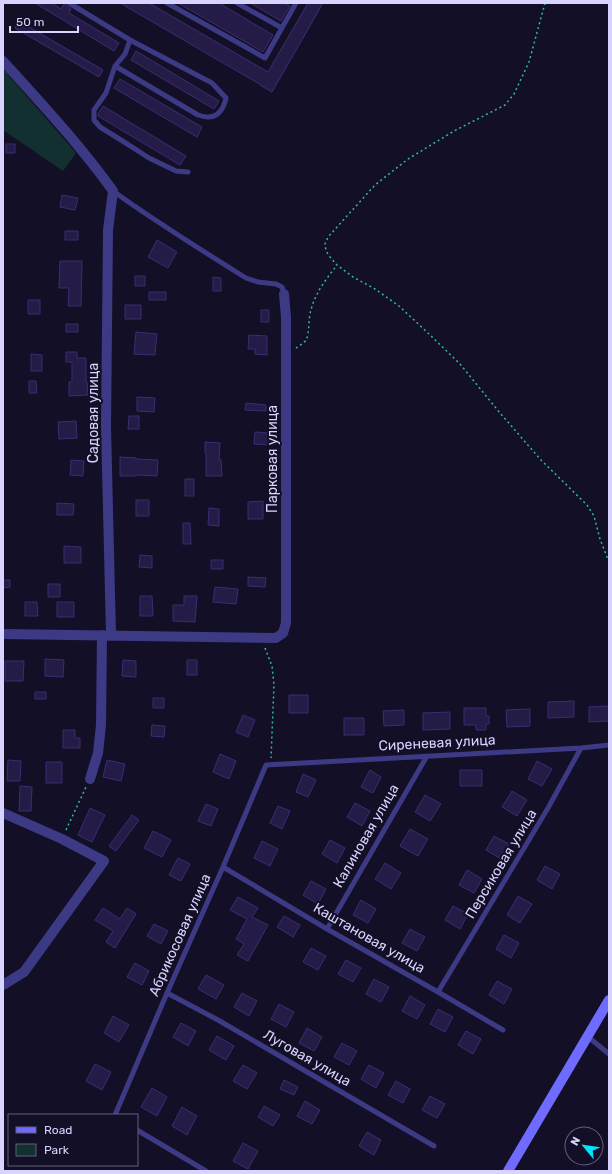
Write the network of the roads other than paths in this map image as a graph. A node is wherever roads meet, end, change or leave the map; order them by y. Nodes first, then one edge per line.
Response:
1 (69, 3) edge
2 (167, 3) edge
3 (237, 3) edge
4 (296, 3) edge
5 (282, 28) junction
6 (130, 40) junction
7 (3, 61) edge
8 (115, 66) junction
9 (188, 172) dead end
10 (113, 191) junction
11 (284, 294) joint
12 (3, 634) edge
13 (107, 635) junction
14 (609, 745) edge
15 (581, 748) junction
16 (427, 756) junction
17 (268, 764) joint
18 (90, 779) road end
19 (3, 813) edge
20 (223, 867) junction
21 (326, 929) junction
22 (3, 984) edge
23 (438, 992) junction
24 (166, 993) junction
25 (609, 1000) edge
26 (503, 1030) dead end
27 (588, 1036) junction
28 (609, 1054) edge
29 (115, 1114) edge
30 (138, 1131) edge
31 (434, 1146) dead end
32 (206, 1171) edge
33 (508, 1171) edge

1 - 6 lane
2 - 5 lane
3 - 5 lane
4 - 5 lane
6 - 8 lane
6 - 8 lane
7 - 10 street
8 - 9 lane
10 - 11 lane
10 - 13 street, Садовая улица
11 - 13 street, Парковая улица
12 - 13 street
13 - 18 street, Садовая улица
14 - 15 lane, Сиреневая улица
15 - 16 lane, Сиреневая улица
15 - 23 lane, Персиковая улица
16 - 17 lane, Сиреневая улица
16 - 21 lane, Калиновая улица
17 - 20 lane, Абрикосовая улица
19 - 22 street
20 - 21 lane, Каштановая улица
20 - 24 lane, Абрикосовая улица
21 - 23 lane, Каштановая улица
23 - 26 lane, Каштановая улица
24 - 29 lane, Абрикосовая улица
24 - 31 lane, Луговая улица
25 - 27 main road
27 - 28 lane
27 - 33 main road
30 - 32 lane

